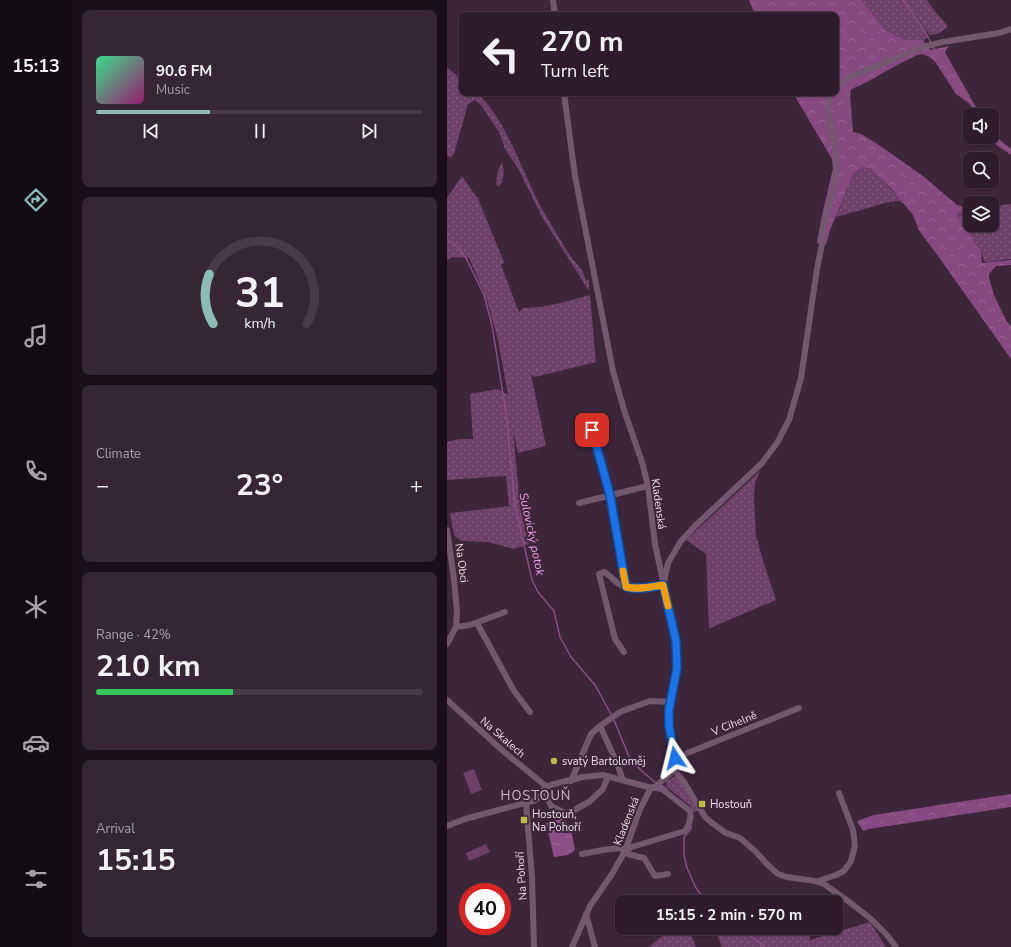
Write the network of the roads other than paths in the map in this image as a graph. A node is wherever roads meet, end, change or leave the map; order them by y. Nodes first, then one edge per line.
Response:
1 (553, 0) edge
2 (555, 12) edge
3 (1011, 29) edge
4 (839, 84) edge
5 (565, 96) edge
6 (830, 96) edge
7 (592, 430) dead end
8 (648, 486) junction
9 (610, 495) junction
10 (579, 503) dead end
11 (447, 530) edge
12 (663, 585) junction
13 (626, 587) junction
14 (505, 612) dead end
15 (477, 623) junction
16 (456, 627) junction
17 (447, 644) edge
18 (624, 652) dead end
19 (447, 700) edge
20 (670, 702) junction
21 (799, 708) dead end
22 (530, 712) dead end
23 (600, 726) junction
24 (675, 758) junction
25 (673, 769) junction
26 (608, 776) junction
27 (623, 780) junction
28 (571, 781) junction
29 (545, 788) junction
30 (651, 788) junction
31 (839, 793) dead end
32 (526, 803) junction
33 (447, 826) edge
34 (625, 851) junction
35 (582, 854) dead end
36 (668, 874) dead end
37 (818, 881) junction
38 (586, 914) junction
39 (534, 947) edge
40 (572, 947) edge
41 (595, 947) edge
42 (897, 947) edge

1 - 2 street
3 - 4 street
5 - 8 street, Kladenská
6 - 12 street, Kladenská
7 - 9 street
8 - 9 street
8 - 12 street, Kladenská
9 - 10 street
9 - 13 street
11 - 16 street, Na Obci
12 - 13 street
12 - 20 street, Kladenská
13 - 18 street
14 - 15 street
15 - 16 street
15 - 22 street
16 - 17 street, Na Obci
19 - 29 street, Na Skalech
20 - 23 street
20 - 24 street, Kladenská
21 - 24 street, V Cihelně
23 - 27 street
23 - 28 street
24 - 25 street, Kladenská
25 - 30 street, Kladenská
25 - 37 street
26 - 27 street
26 - 28 street
26 - 29 street
27 - 30 street
28 - 29 street
29 - 32 street
30 - 34 street, Kladenská
30 - 34 street
31 - 37 street
32 - 33 street
32 - 39 street, Na Pohoří
34 - 35 street
34 - 36 street
34 - 38 street, Kladenská
37 - 42 street
38 - 40 street, Kladenská
38 - 41 street

